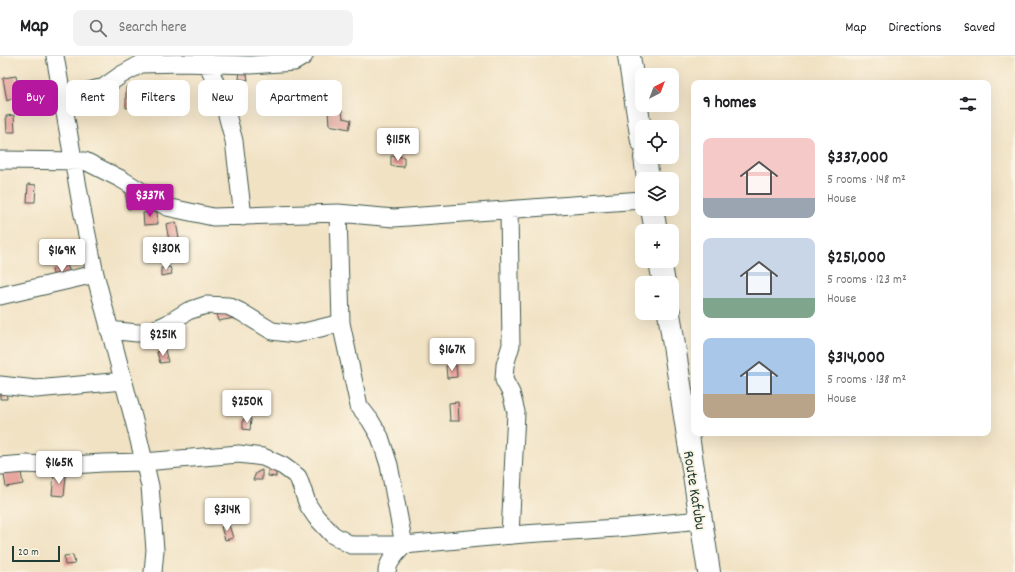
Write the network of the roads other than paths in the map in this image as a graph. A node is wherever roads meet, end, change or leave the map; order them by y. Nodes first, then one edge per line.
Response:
1 (55, 56) edge
2 (304, 56) edge
3 (629, 56) edge
4 (207, 60) edge
5 (61, 98) junction
6 (639, 120) edge
7 (0, 160) edge
8 (74, 161) junction
9 (635, 201) edge
10 (509, 210) junction
11 (338, 213) junction
12 (243, 217) junction
13 (95, 274) junction
14 (0, 296) edge
15 (670, 320) edge
16 (341, 323) junction
17 (109, 330) junction
18 (123, 381) junction
19 (0, 385) edge
20 (144, 462) junction
21 (0, 466) edge
22 (701, 520) junction
23 (510, 535) junction
24 (404, 545) junction
25 (153, 572) edge
26 (387, 572) edge
27 (709, 572) edge

1 - 5 street
2 - 4 street
3 - 6 main road
4 - 5 street
4 - 12 street
5 - 8 street
7 - 8 street
8 - 12 street
8 - 13 street
9 - 10 street
10 - 11 street
10 - 23 street
11 - 12 street
11 - 16 street
13 - 14 street
13 - 17 street
15 - 22 main road, Route Kafubu
16 - 17 street
16 - 24 street
17 - 18 street
18 - 19 street
18 - 20 street
20 - 21 street
20 - 24 street
20 - 25 street
22 - 23 street
22 - 27 main road, Route Kafubu
23 - 24 street
24 - 26 street

